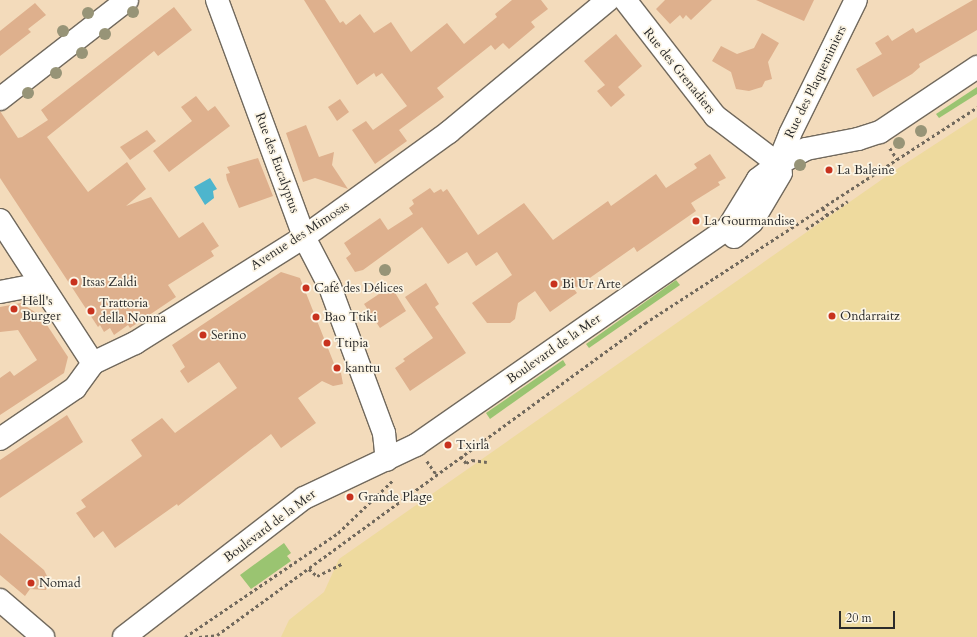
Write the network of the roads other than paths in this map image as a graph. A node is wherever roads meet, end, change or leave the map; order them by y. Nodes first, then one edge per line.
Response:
1 (127, 0) edge
2 (217, 0) edge
3 (608, 0) edge
4 (625, 0) edge
5 (856, 0) edge
6 (977, 67) edge
7 (0, 99) edge
8 (882, 136) junction
9 (778, 164) junction
10 (0, 220) edge
11 (734, 236) dead end
12 (304, 237) junction
13 (41, 284) junction
14 (0, 292) edge
15 (93, 362) junction
16 (0, 439) edge
17 (391, 470) junction
18 (0, 600) edge
19 (43, 637) edge
20 (124, 637) edge

1 - 7 street
2 - 12 street, Rue des Eucalyptus
3 - 12 street, Avenue des Mimosas
4 - 9 street, Rue des Grenadiers
5 - 9 street, Rue des Plaqueminiers
6 - 8 street, Boulevard de la Mer
8 - 9 street, Boulevard de la Mer
8 - 11 street
9 - 17 street, Boulevard de la Mer
10 - 13 street
12 - 15 street, Avenue des Mimosas
12 - 17 street, Rue des Eucalyptus
13 - 14 street
13 - 15 street
15 - 16 street
17 - 20 street, Boulevard de la Mer
18 - 19 street

